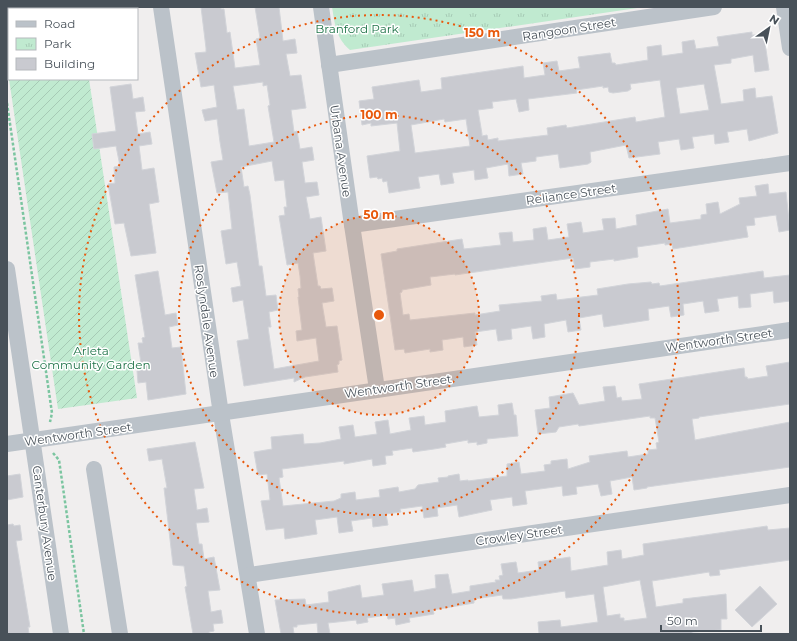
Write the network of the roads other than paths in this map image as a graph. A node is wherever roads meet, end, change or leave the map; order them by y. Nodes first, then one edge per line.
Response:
1 (161, 7) edge
2 (321, 7) edge
3 (714, 7) edge
4 (784, 7) edge
5 (790, 48) edge
6 (329, 65) junction
7 (790, 163) edge
8 (352, 225) junction
9 (7, 269) edge
10 (790, 330) edge
11 (377, 389) junction
12 (221, 414) junction
13 (33, 440) junction
14 (7, 444) edge
15 (94, 469) dead end
16 (790, 495) edge
17 (249, 575) junction
18 (61, 634) edge
19 (120, 634) edge
20 (257, 634) edge

1 - 12 street, Roslyndale Avenue
2 - 6 street, Urbana Avenue
3 - 6 street, Rangoon Street
4 - 5 street
6 - 8 street, Urbana Avenue
7 - 8 street, Reliance Street
8 - 11 street, Urbana Avenue
9 - 13 street, Canterbury Avenue
10 - 11 street, Wentworth Street
11 - 12 street, Wentworth Street
12 - 13 street, Wentworth Street
12 - 17 street, Roslyndale Avenue
13 - 14 street, Wentworth Street
13 - 18 street, Canterbury Avenue
15 - 19 street
16 - 17 street, Crowley Street
17 - 20 street, Roslyndale Avenue

